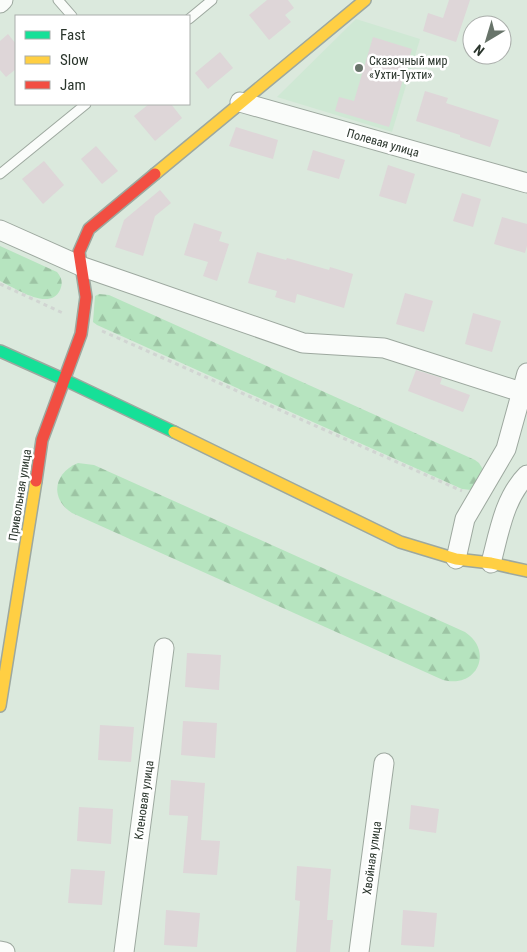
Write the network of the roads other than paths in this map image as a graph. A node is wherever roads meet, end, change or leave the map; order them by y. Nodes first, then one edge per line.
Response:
1 (4, 0) edge
2 (58, 0) edge
3 (212, 0) edge
4 (365, 0) edge
5 (0, 3) edge
6 (71, 15) edge
7 (190, 18) edge
8 (240, 102) junction
9 (85, 105) edge
10 (0, 174) edge
11 (527, 183) edge
12 (0, 230) edge
13 (82, 266) junction
14 (0, 351) edge
15 (527, 373) edge
16 (65, 380) junction
17 (521, 392) junction
18 (527, 475) edge
19 (456, 559) junction
20 (490, 563) junction
21 (527, 571) edge
22 (164, 648) dead end
23 (0, 706) edge
24 (384, 764) dead end
25 (0, 951) edge
26 (5, 952) edge
27 (124, 952) edge
28 (360, 952) edge

1 - 5 street
2 - 6 lane
3 - 7 lane
4 - 8 street
8 - 11 street, Полевая улица
8 - 13 street
9 - 10 lane
12 - 13 street
13 - 16 street, Привольная улица
13 - 17 street
14 - 16 street
15 - 17 street
16 - 19 street
16 - 23 street, Привольная улица
17 - 19 street
18 - 20 street
19 - 20 street
20 - 21 street
22 - 27 street, Кленовая улица
24 - 28 street, Хвойная улица
25 - 26 street

